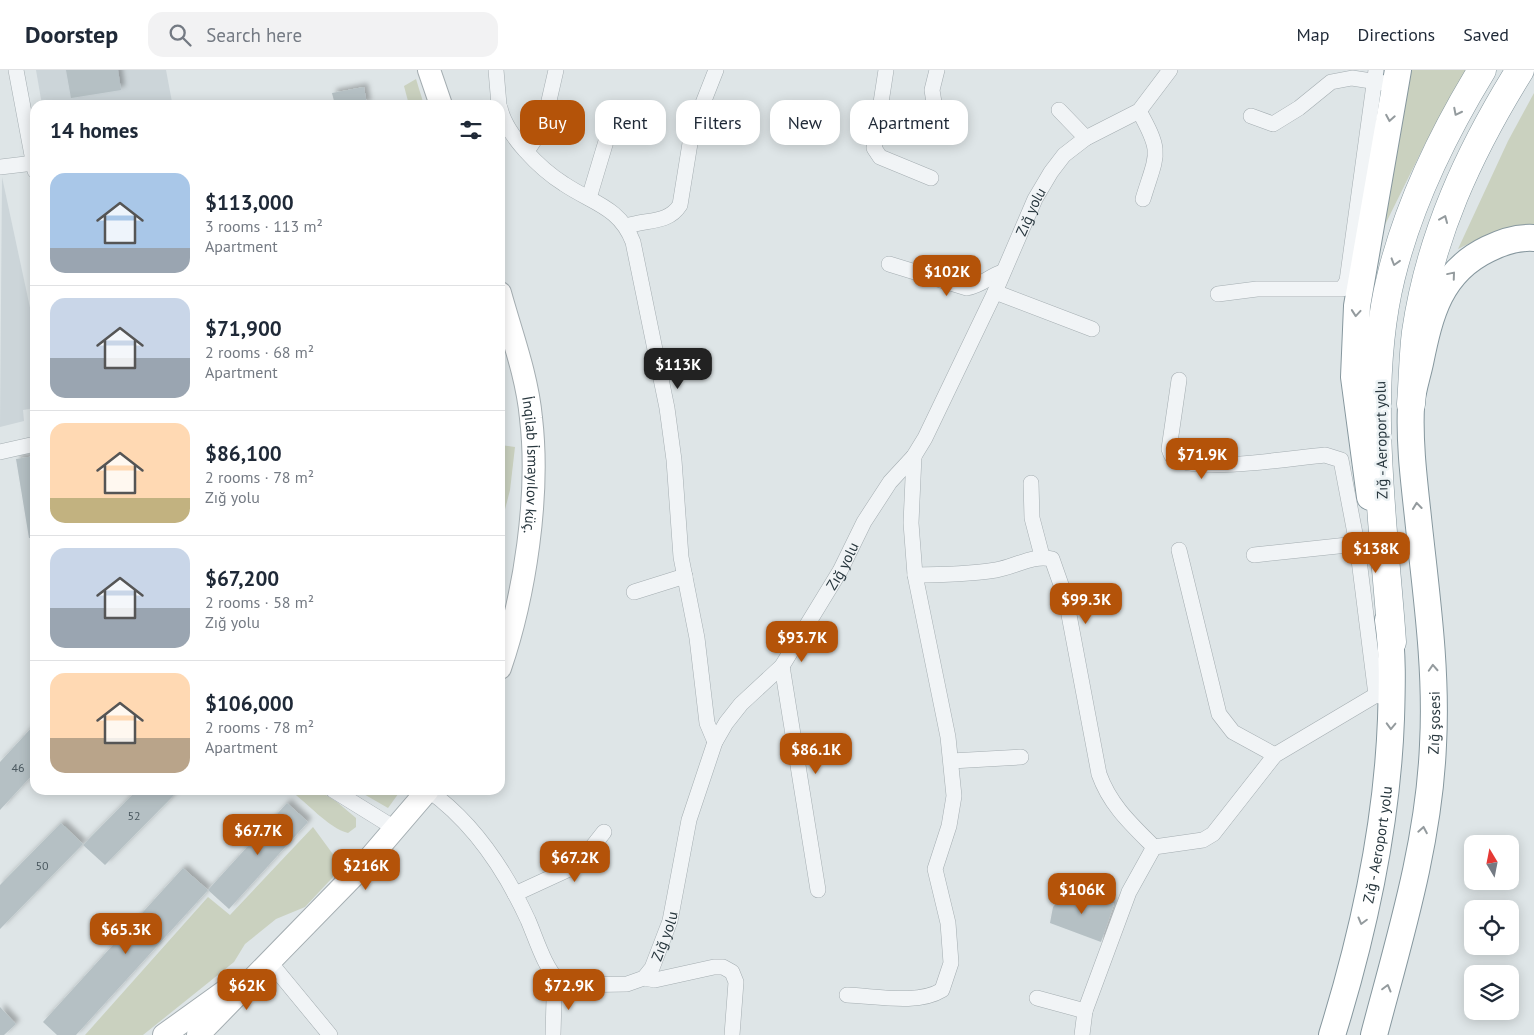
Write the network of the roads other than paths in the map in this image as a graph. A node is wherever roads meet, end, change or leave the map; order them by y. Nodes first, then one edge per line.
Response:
1 (16, 70) edge
2 (428, 70) edge
3 (496, 70) edge
4 (556, 70) edge
5 (716, 70) edge
6 (886, 70) edge
7 (937, 70) edge
8 (1170, 70) edge
9 (1482, 70) edge
10 (1520, 70) edge
11 (1386, 77) edge
12 (439, 100) edge
13 (499, 100) edge
14 (934, 100) edge
15 (1059, 110) dead end
16 (1139, 111) junction
17 (1251, 116) dead end
18 (505, 120) edge
19 (1086, 138) junction
20 (30, 145) edge
21 (605, 145) edge
22 (527, 151) junction
23 (0, 166) edge
24 (30, 167) edge
25 (931, 178) dead end
26 (589, 198) junction
27 (1142, 199) dead end
28 (627, 226) junction
29 (1534, 238) edge
30 (889, 264) dead end
31 (1003, 272) junction
32 (995, 292) junction
33 (1218, 294) dead end
34 (505, 311) edge
35 (1092, 329) dead end
36 (1179, 380) dead end
37 (1411, 404) junction
38 (30, 445) edge
39 (0, 452) edge
40 (914, 456) junction
41 (1031, 483) dead end
42 (1357, 544) junction
43 (1179, 550) dead end
44 (1254, 555) dead end
45 (1042, 556) junction
46 (915, 575) junction
47 (685, 576) junction
48 (634, 592) dead end
49 (1392, 642) junction
50 (505, 651) edge
51 (782, 666) junction
52 (1384, 697) junction
53 (715, 742) junction
54 (1275, 755) junction
55 (1021, 757) dead end
56 (951, 762) junction
57 (341, 795) edge
58 (424, 795) edge
59 (434, 795) edge
60 (396, 829) junction
61 (604, 832) dead end
62 (1154, 847) junction
63 (818, 890) dead end
64 (515, 894) junction
65 (269, 961) junction
66 (644, 978) junction
67 (559, 982) junction
68 (847, 995) dead end
69 (1037, 998) dead end
70 (1085, 1011) junction
71 (164, 1035) edge
72 (198, 1035) edge
73 (330, 1035) edge
74 (553, 1035) edge
75 (732, 1035) edge
76 (1082, 1035) edge
77 (1332, 1035) edge
78 (1374, 1035) edge

1 - 20 street
2 - 12 main road
3 - 13 street
4 - 22 street
5 - 28 street
6 - 25 street
7 - 14 street
8 - 16 street, Zığ yolu
9 -> 49 highway, Zığ - Aeroport yolu
37 -> 10 highway, Zığ - Aeroport yolu
11 - 17 street
11 - 33 street
11 -> 49 highway
15 - 19 street
16 - 19 street, Zığ yolu
16 - 27 street
18 - 22 street
19 - 31 street, Zığ yolu
21 - 26 street
22 - 26 street
23 - 24 street
26 - 28 street
28 - 47 street
37 -> 29 highway, Zığ şosesi
30 - 31 street
31 - 32 street, Zığ yolu
32 - 35 street
32 - 40 street, Zığ yolu
34 - 50 main road, İnqilab İsmayılov küç.
36 - 42 street
78 -> 37 highway, Zığ şosesi
38 - 39 street
40 - 46 street
40 - 51 street, Zığ yolu
41 - 45 street
42 - 44 street
42 - 52 street
43 - 54 street
45 - 46 street
45 - 62 street
46 - 56 street
47 - 48 street
47 - 53 street
49 - 52 highway, Zığ - Aeroport yolu
51 - 53 street, Zığ yolu
51 - 63 street
52 - 54 street
52 -> 77 highway, Zığ - Aeroport yolu
53 - 66 street, Zığ yolu
54 - 62 street
55 - 56 street
56 - 68 street
57 - 60 street
58 - 60 main road
59 - 64 street
60 - 65 main road
61 - 64 street
62 - 70 street
64 - 67 street
65 - 71 main road
65 - 72 main road
65 - 73 street
66 - 67 street, Zığ yolu
66 - 75 street
67 - 74 street
69 - 70 street
70 - 76 street

